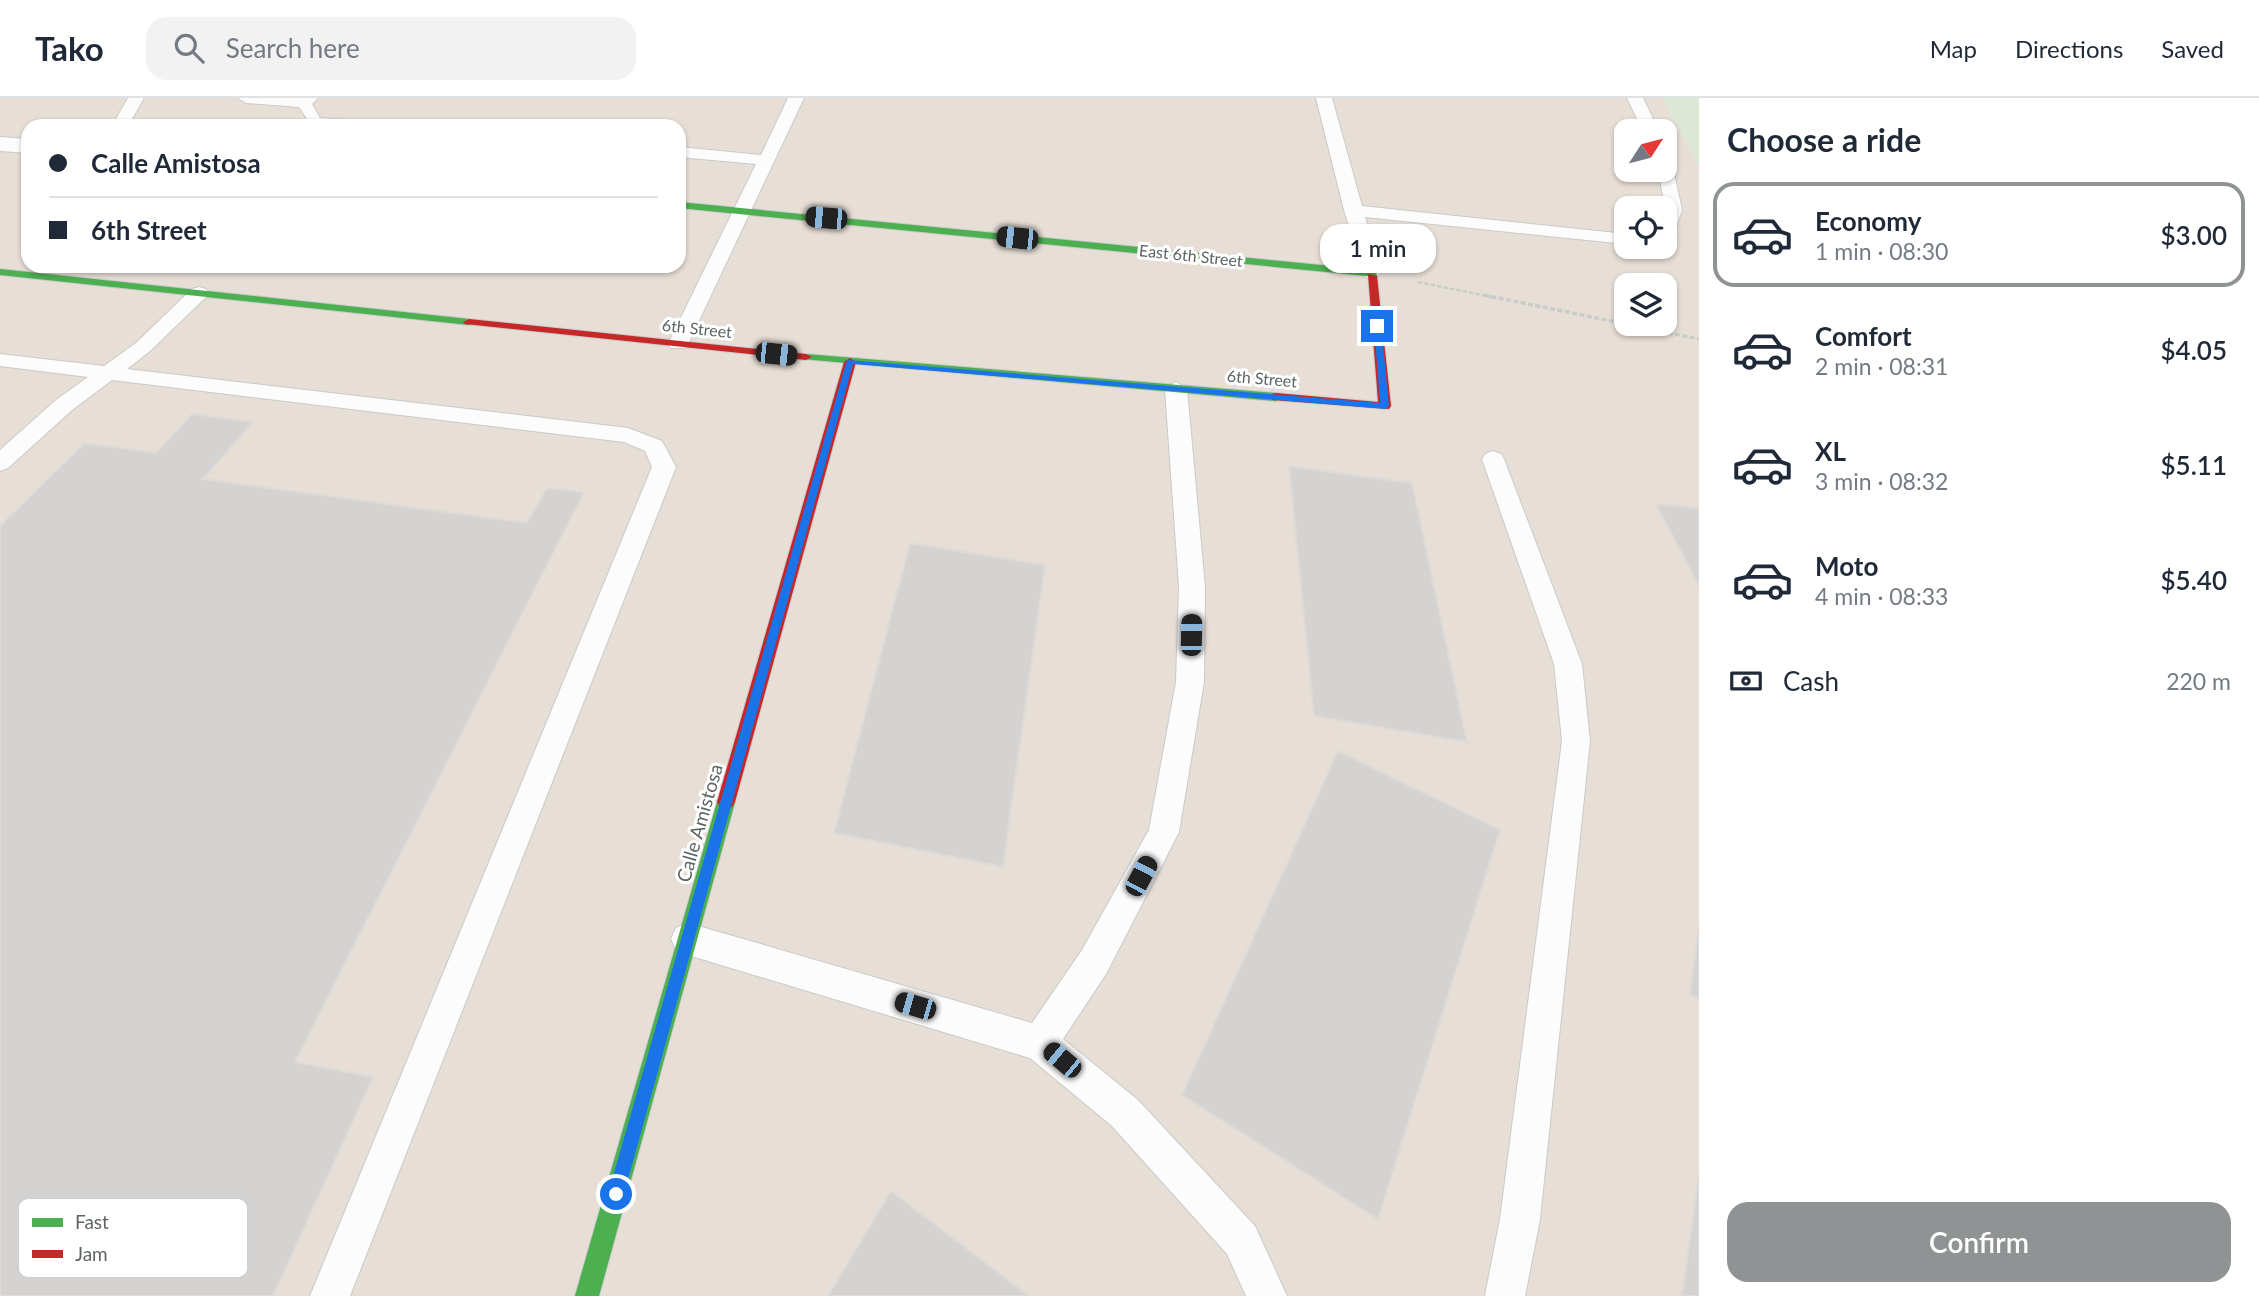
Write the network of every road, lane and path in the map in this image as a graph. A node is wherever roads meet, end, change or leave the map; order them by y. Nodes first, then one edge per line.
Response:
1 (136, 98) edge
2 (246, 98) edge
3 (796, 98) edge
4 (1324, 98) edge
5 (1635, 98) edge
6 (307, 100) edge
7 (124, 119) edge
8 (314, 119) edge
9 (1645, 119) edge
10 (0, 144) edge
11 (21, 146) edge
12 (686, 153) edge
13 (767, 160) junction
14 (686, 206) edge
15 (744, 210) junction
16 (1353, 211) junction
17 (1614, 238) edge
18 (0, 272) edge
19 (1372, 273) junction
20 (199, 293) junction
21 (1699, 339) edge
22 (678, 344) junction
23 (0, 360) edge
24 (850, 362) junction
25 (108, 374) junction
26 (1176, 388) junction
27 (1493, 459) dead end
28 (0, 463) edge
29 (688, 939) junction
30 (1040, 1043) junction
31 (330, 1296) edge
32 (587, 1296) edge
33 (1267, 1296) edge
34 (1505, 1296) edge

1 - 7 lane
2 - 6 lane
3 - 13 lane
4 - 16 lane
5 - 9 lane
6 - 8 lane
10 - 11 street
12 - 13 lane
13 - 15 lane
14 - 15 street, East 6th Street
15 - 19 street, East 6th Street
15 - 22 lane
16 - 17 lane
16 - 19 lane
18 - 20 street, 6th Street
19 - 21 path
19 - 26 street, 6th Street
20 - 22 street, 6th Street
20 - 25 lane
22 - 24 street, 6th Street
23 - 25 lane
24 - 26 street, 6th Street
24 - 29 street, Calle Amistosa
25 - 28 lane
25 - 31 lane
26 - 30 lane
27 - 34 lane
29 - 30 lane
29 - 32 street, Calle Amistosa
30 - 33 lane

